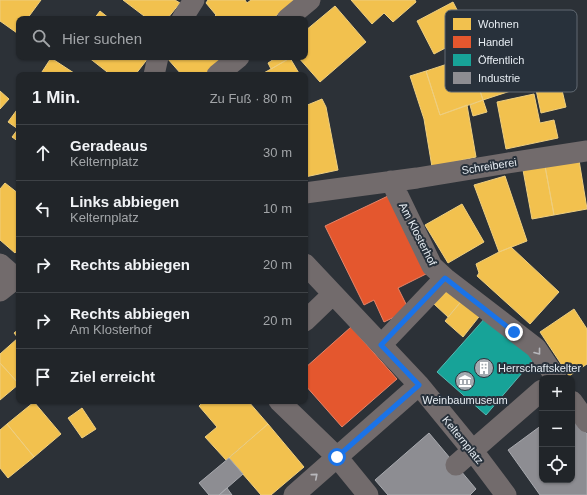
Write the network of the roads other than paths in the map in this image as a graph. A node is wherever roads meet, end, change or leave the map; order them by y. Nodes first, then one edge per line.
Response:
1 (194, 0) edge
2 (310, 0) edge
3 (184, 16) edge
4 (291, 16) edge
5 (157, 60) edge
6 (235, 60) edge
7 (155, 72) edge
8 (221, 72) edge
9 (587, 151) edge
10 (391, 181) junction
11 (308, 193) edge
12 (0, 264) edge
13 (308, 267) edge
14 (16, 276) edge
15 (445, 278) junction
16 (16, 279) edge
17 (0, 291) edge
18 (333, 294) junction
19 (308, 318) edge
20 (381, 345) junction
21 (554, 375) edge
22 (419, 385) junction
23 (539, 393) edge
24 (282, 404) edge
25 (575, 405) edge
26 (587, 422) edge
27 (473, 451) junction
28 (337, 457) junction
29 (456, 465) dead end
30 (294, 495) edge
31 (368, 495) edge
32 (506, 495) edge

1 - 3 street
2 - 4 street
5 - 7 street
6 - 8 street
9 - 10 street, Schreiberei
10 - 11 street
10 - 15 street, Am Klosterhof
12 - 14 street
13 - 18 street, Kelternplatz
15 - 20 street
15 -> 21 street, Am Klosterhof
16 - 17 street
18 - 19 street
18 - 20 street, Kelternplatz
20 - 22 street, Kelternplatz
22 - 27 street, Kelternplatz
22 - 28 street
23 - 27 street
24 - 28 street
25 - 26 street
27 - 29 street
27 - 32 street, Kelternplatz
30 -> 28 street
28 - 31 street

